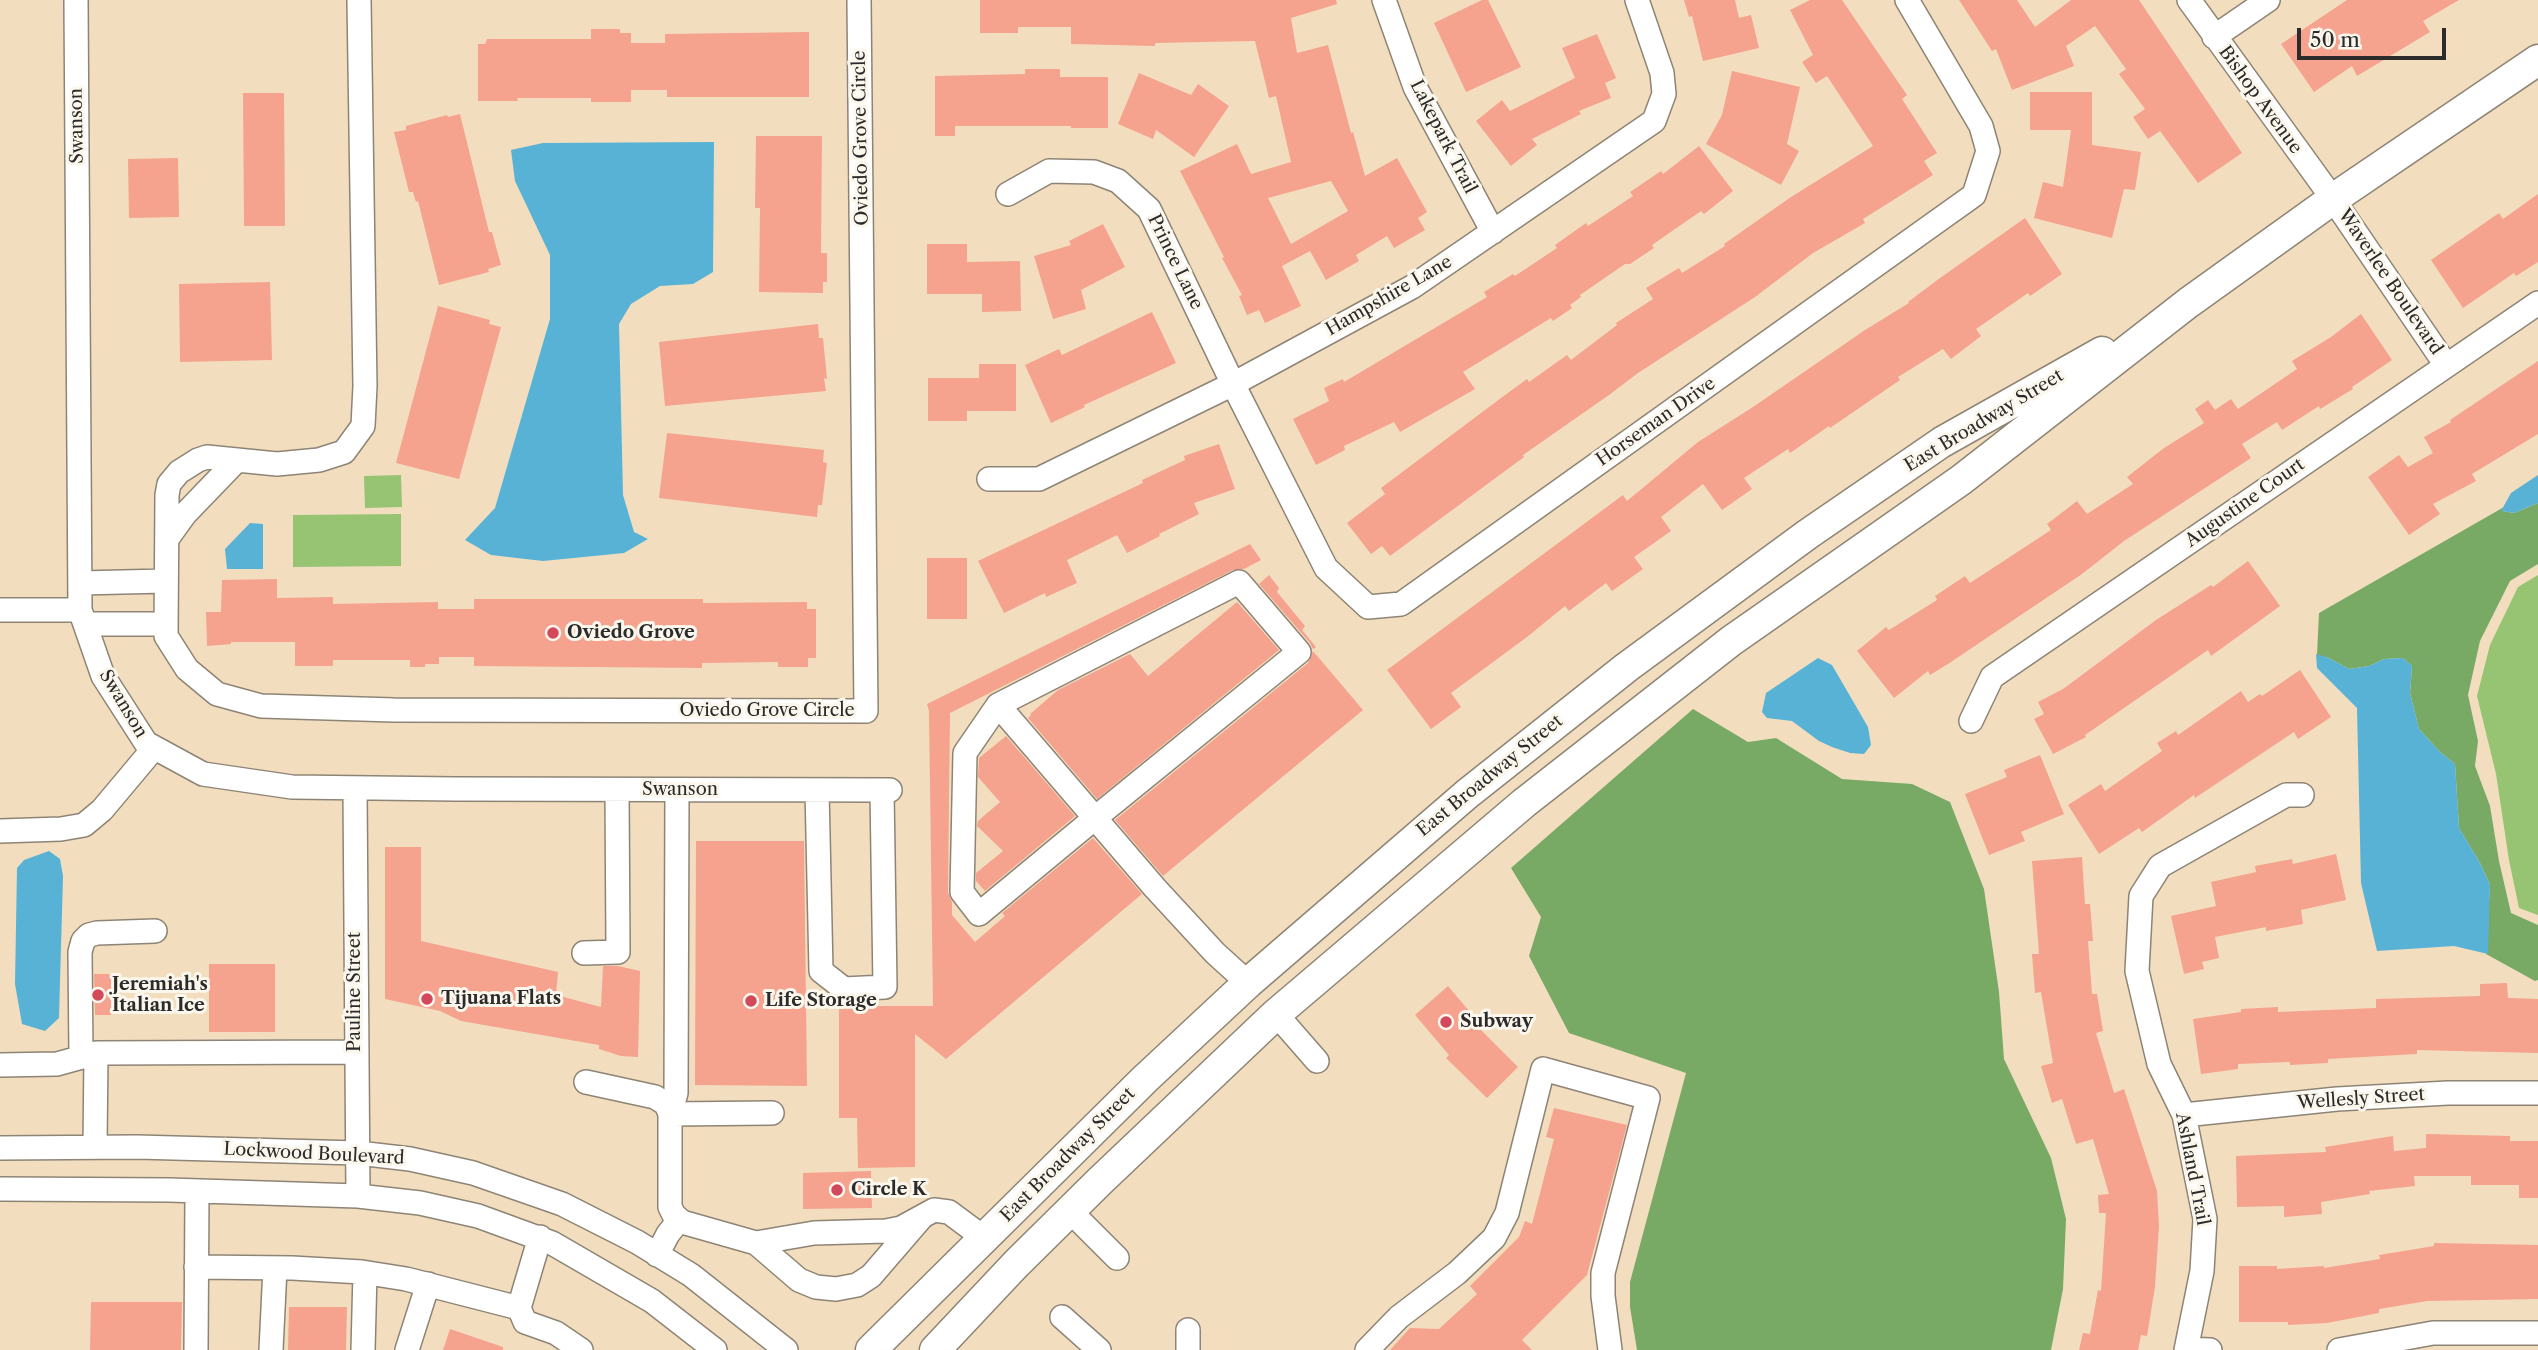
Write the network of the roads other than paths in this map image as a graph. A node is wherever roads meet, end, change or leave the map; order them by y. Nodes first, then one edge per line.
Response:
1 (76, 0) edge
2 (359, 0) edge
3 (859, 0) edge
4 (1384, 0) edge
5 (1637, 0) edge
6 (1907, 0) edge
7 (2189, 0) edge
8 (2268, 0) edge
9 (2214, 37) junction
10 (2538, 60) edge
11 (1008, 194) dead end
12 (2333, 199) junction
13 (1493, 232) junction
14 (2188, 303) junction
15 (2538, 303) edge
16 (2446, 365) junction
17 (1233, 384) junction
18 (237, 460) junction
19 (989, 480) dead end
20 (167, 539) junction
21 (165, 581) junction
22 (80, 583) junction
23 (0, 610) edge
24 (82, 617) junction
25 (165, 624) junction
26 (998, 705) junction
27 (1971, 721) dead end
28 (154, 748) junction
29 (355, 789) junction
30 (617, 790) junction
31 (677, 790) junction
32 (817, 790) junction
33 (2302, 795) dead end
34 (1095, 818) junction
35 (0, 831) edge
36 (155, 931) dead end
37 (584, 953) dead end
38 (1248, 983) junction
39 (1276, 1014) junction
40 (355, 1052) junction
41 (89, 1055) junction
42 (1317, 1061) dead end
43 (0, 1065) edge
44 (586, 1082) dead end
45 (2538, 1093) edge
46 (772, 1113) dead end
47 (670, 1114) junction
48 (2184, 1115) junction
49 (96, 1147) junction
50 (0, 1148) edge
51 (358, 1153) junction
52 (0, 1189) edge
53 (197, 1191) junction
54 (358, 1196) junction
55 (1070, 1211) junction
56 (682, 1222) junction
57 (909, 1227) junction
58 (540, 1237) junction
59 (985, 1238) junction
60 (756, 1243) junction
61 (657, 1255) junction
62 (1117, 1258) dead end
63 (196, 1267) junction
64 (275, 1268) junction
65 (365, 1273) junction
66 (428, 1284) junction
67 (519, 1308) junction
68 (1062, 1317) dead end
69 (2538, 1333) edge
70 (553, 1341) edge
71 (2187, 1349) edge
72 (195, 1350) edge
73 (271, 1350) edge
74 (363, 1350) edge
75 (407, 1350) edge
76 (581, 1350) edge
77 (715, 1350) edge
78 (786, 1350) edge
79 (871, 1350) edge
80 (935, 1350) edge
81 (1099, 1350) edge
82 (1367, 1350) edge
83 (1611, 1350) edge
84 (2210, 1350) edge
85 (2339, 1350) edge

1 - 22 street, Swanson
2 - 18 street
3 - 25 street, Oviedo Grove Circle
4 - 13 street, Lakepark Trail
5 - 13 street, Hampshire Lane
6 - 17 street, Horseman Drive
7 - 9 street, Bishop Avenue
8 - 9 street
9 - 12 street, Bishop Avenue
10 - 12 main road, East Broadway Street
11 - 17 street, Prince Lane
12 - 14 main road, East Broadway Street
12 - 16 street, Waverlee Boulevard
13 - 17 street, Hampshire Lane
14 - 38 main road, East Broadway Street
14 - 39 main road, East Broadway Street
15 - 16 street, Augustine Court
16 - 27 street, Augustine Court
17 - 19 street, Hampshire Lane
18 - 20 street
18 - 20 street, Oviedo Grove Circle
20 - 21 street, Oviedo Grove Circle
21 - 22 street
21 - 25 street, Oviedo Grove Circle
22 - 24 street, Swanson
23 - 24 street
24 - 25 street
24 - 28 street, Swanson
26 - 34 street
26 - 34 street
26 - 34 street
28 - 29 street, Swanson
28 - 35 street
29 - 30 street, Swanson
29 - 40 street, Pauline Street
30 - 31 street, Swanson
30 - 37 street
31 - 32 street, Swanson
31 - 47 street
32 - 32 street, Swanson
33 - 48 street, Ashland Trail
34 - 38 street
36 - 41 street
38 - 39 main road
38 - 59 main road, East Broadway Street
39 - 42 street
39 - 55 main road, East Broadway Street
40 - 41 street
40 - 51 street, Pauline Street
41 - 43 street
41 - 49 street
44 - 47 street
45 - 48 street, Wellesly Street
46 - 47 street
47 - 56 street
48 - 71 street, Ashland Trail
49 - 50 street, Lockwood Boulevard
49 - 51 street, Lockwood Boulevard
51 - 54 street, Pauline Street
51 - 61 street, Lockwood Boulevard
52 - 53 street
53 - 54 street
53 - 63 street
54 - 58 street
55 - 62 street
55 - 80 main road, East Broadway Street
56 - 60 street
56 - 61 street
57 - 59 street
57 - 60 street
57 - 60 street
58 - 67 street
58 - 77 street
59 - 79 main road, East Broadway Street
61 - 78 street, Lockwood Boulevard
63 - 64 street
63 - 72 street
64 - 65 street
64 - 73 street
65 - 66 street
65 - 74 street
66 - 67 street
66 - 75 street
67 - 70 street
68 - 81 street
69 - 85 street
70 - 76 street
71 - 84 street
82 - 83 street

